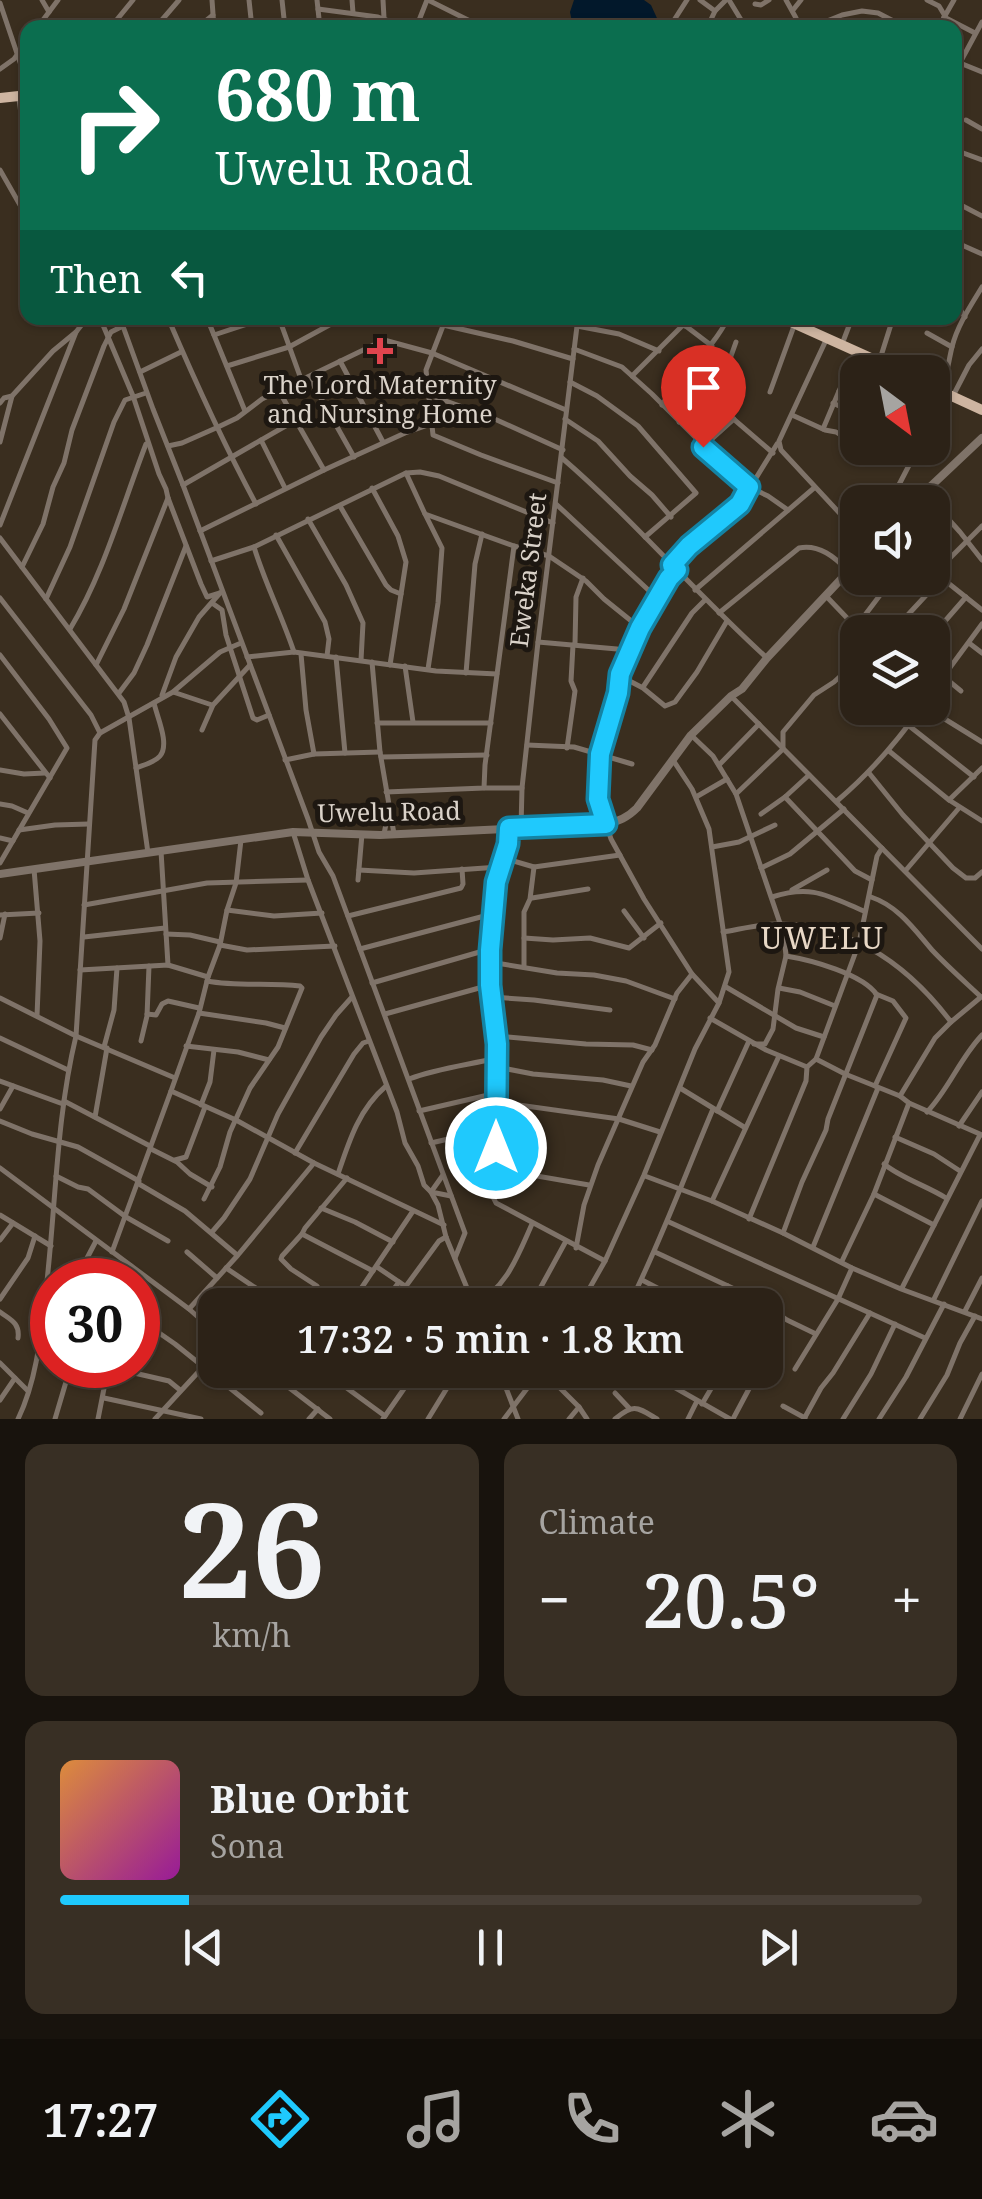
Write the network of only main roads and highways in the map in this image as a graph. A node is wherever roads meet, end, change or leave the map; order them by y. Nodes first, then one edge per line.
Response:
1 (805, 325) edge
2 (809, 325) edge
3 (863, 355) edge
4 (879, 355) edge
5 (950, 391) edge
6 (950, 393) edge
7 (982, 407) edge

1 - 3 main road
2 - 4 main road
5 - 7 main road
6 - 7 main road

